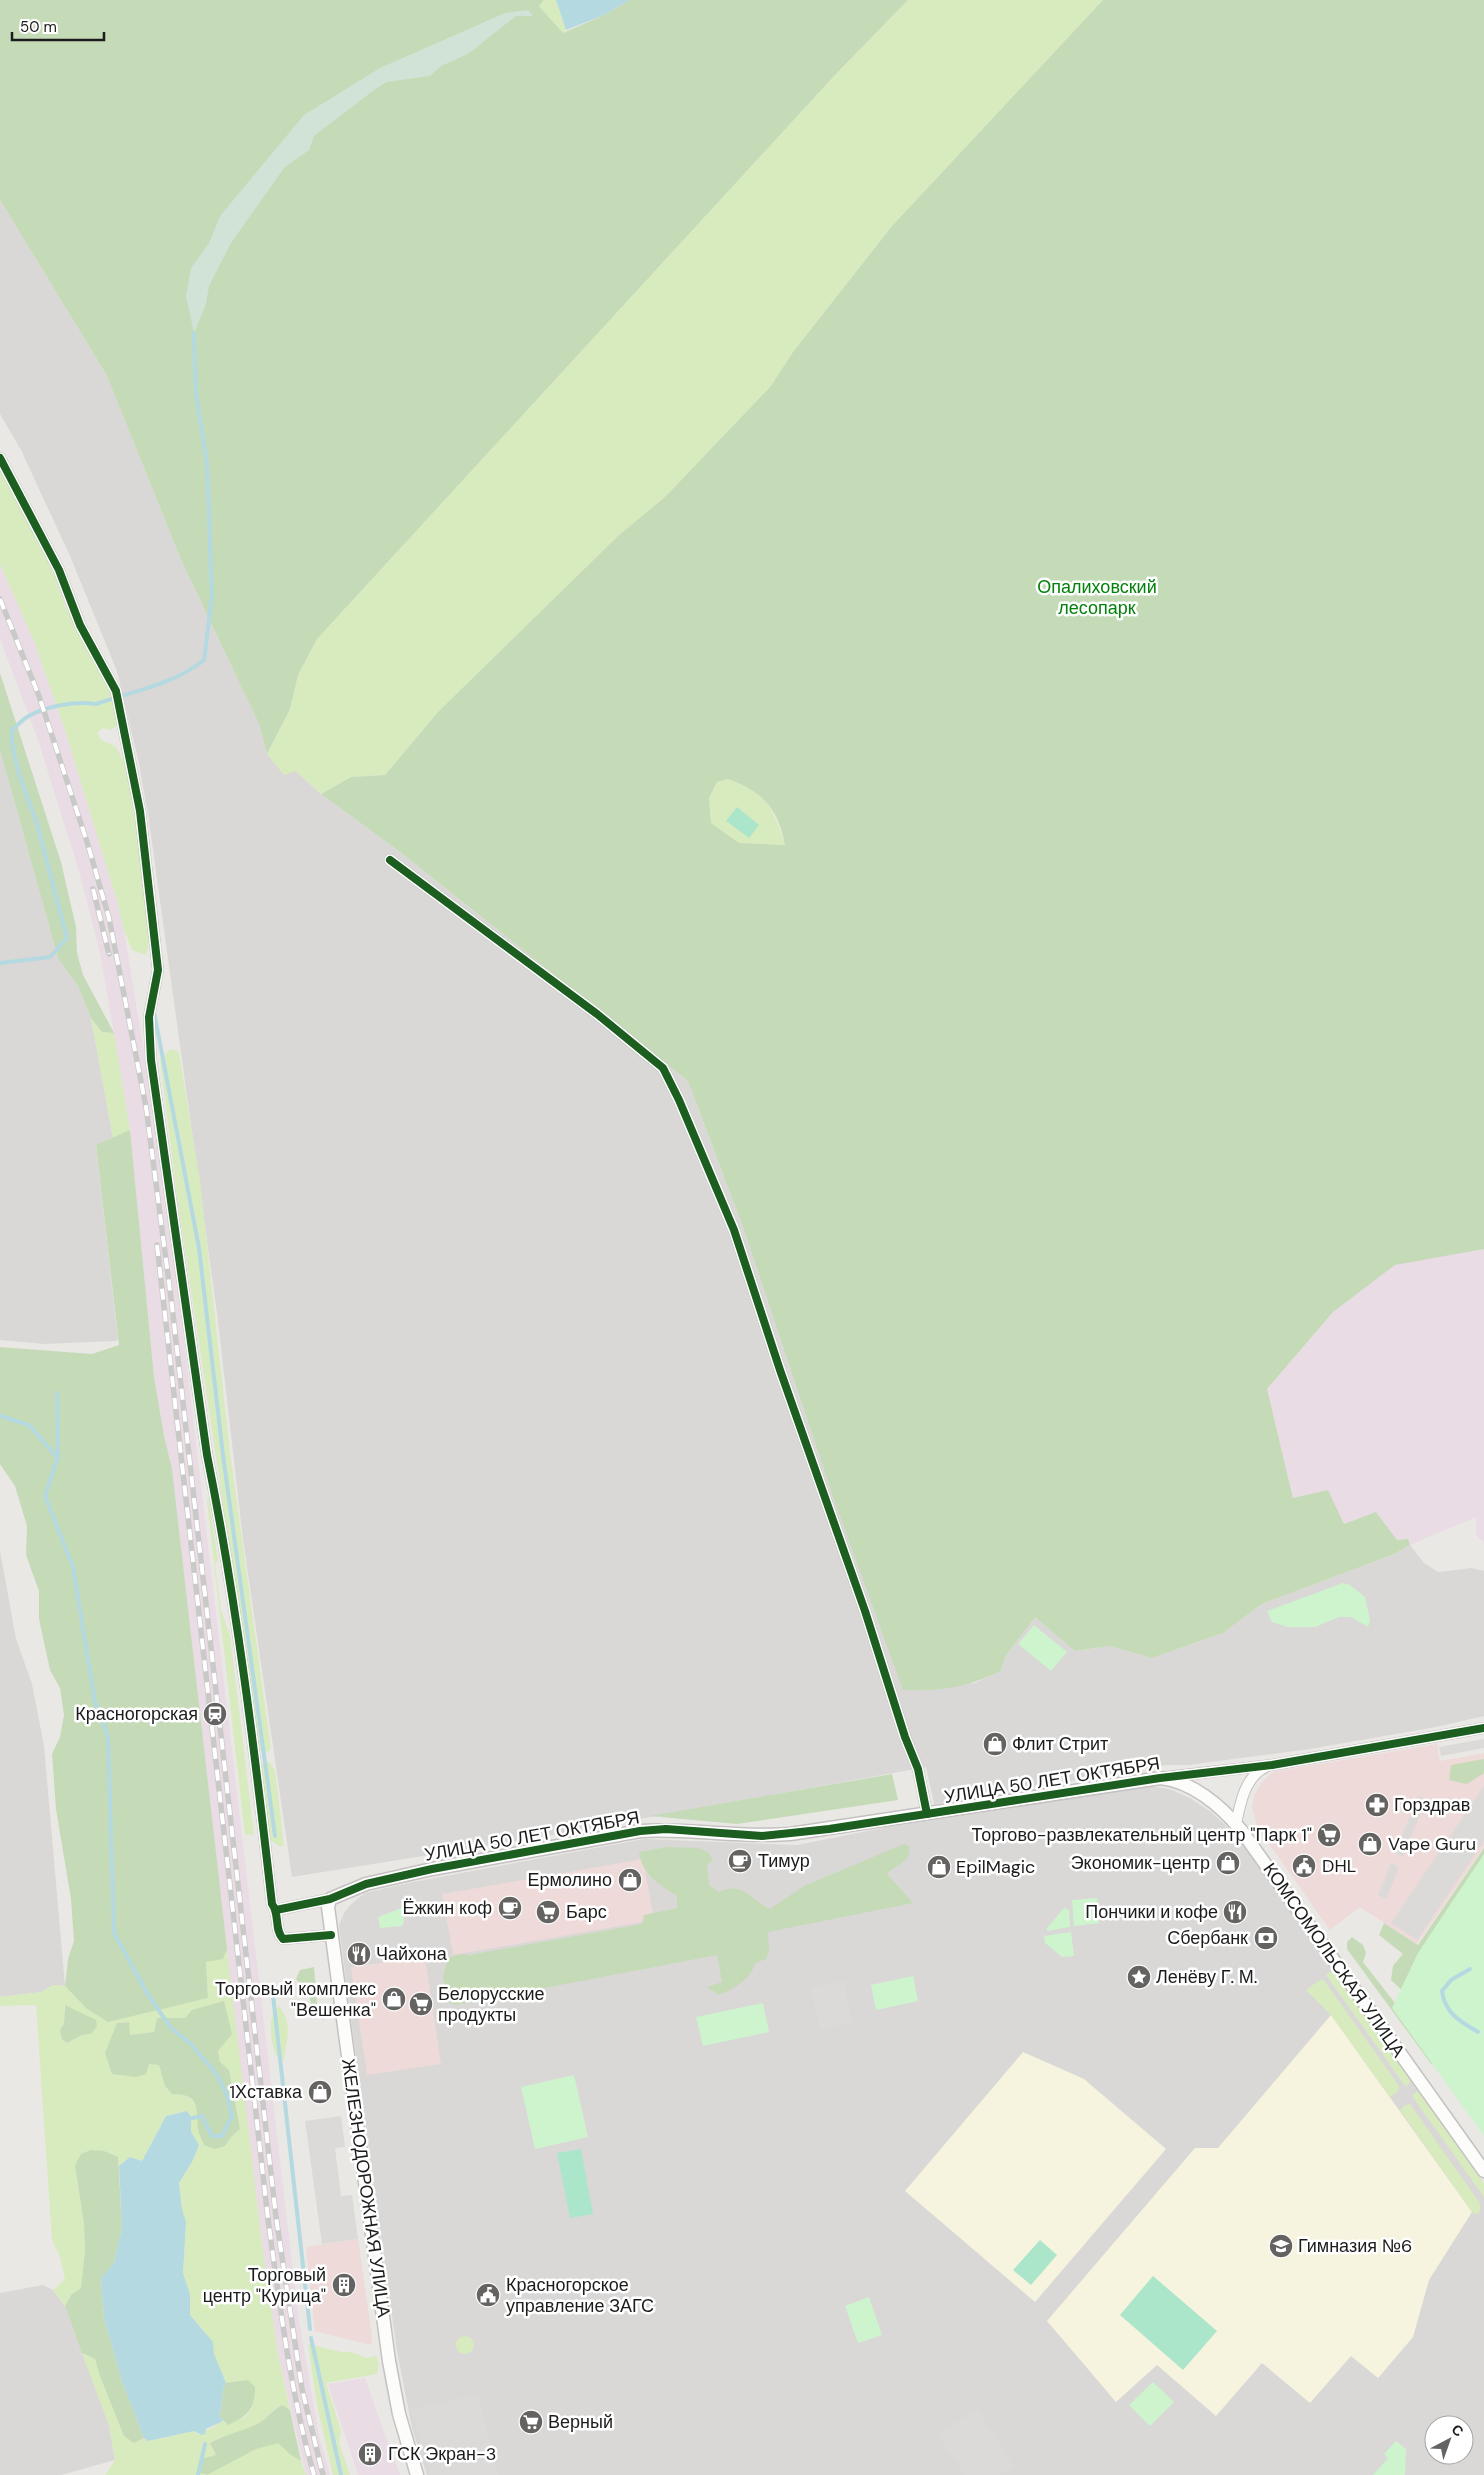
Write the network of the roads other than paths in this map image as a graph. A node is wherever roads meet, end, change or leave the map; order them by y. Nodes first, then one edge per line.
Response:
1 (0, 458) edge
2 (390, 860) dead end
3 (1484, 1728) edge
4 (1272, 1765) junction
5 (1160, 1778) junction
6 (927, 1814) junction
7 (1236, 1824) junction
8 (330, 1899) junction
9 (276, 1910) junction
10 (331, 1935) junction
11 (1484, 2171) edge
12 (417, 2475) edge

1 - 9 street
2 - 6 street
3 - 4 street, УЛИЦА 50 ЛЕТ ОКТЯБРЯ
4 - 5 street, УЛИЦА 50 ЛЕТ ОКТЯБРЯ
4 - 7 street
5 - 6 street, УЛИЦА 50 ЛЕТ ОКТЯБРЯ
5 - 7 street, КОМСОМОЛЬСКАЯ УЛИЦА
6 - 8 street, УЛИЦА 50 ЛЕТ ОКТЯБРЯ
7 - 11 street, КОМСОМОЛЬСКАЯ УЛИЦА
8 - 9 street
8 - 10 street, ЖЕЛЕЗНОДОРОЖНАЯ УЛИЦА
9 - 10 street
10 - 12 street, ЖЕЛЕЗНОДОРОЖНАЯ УЛИЦА

